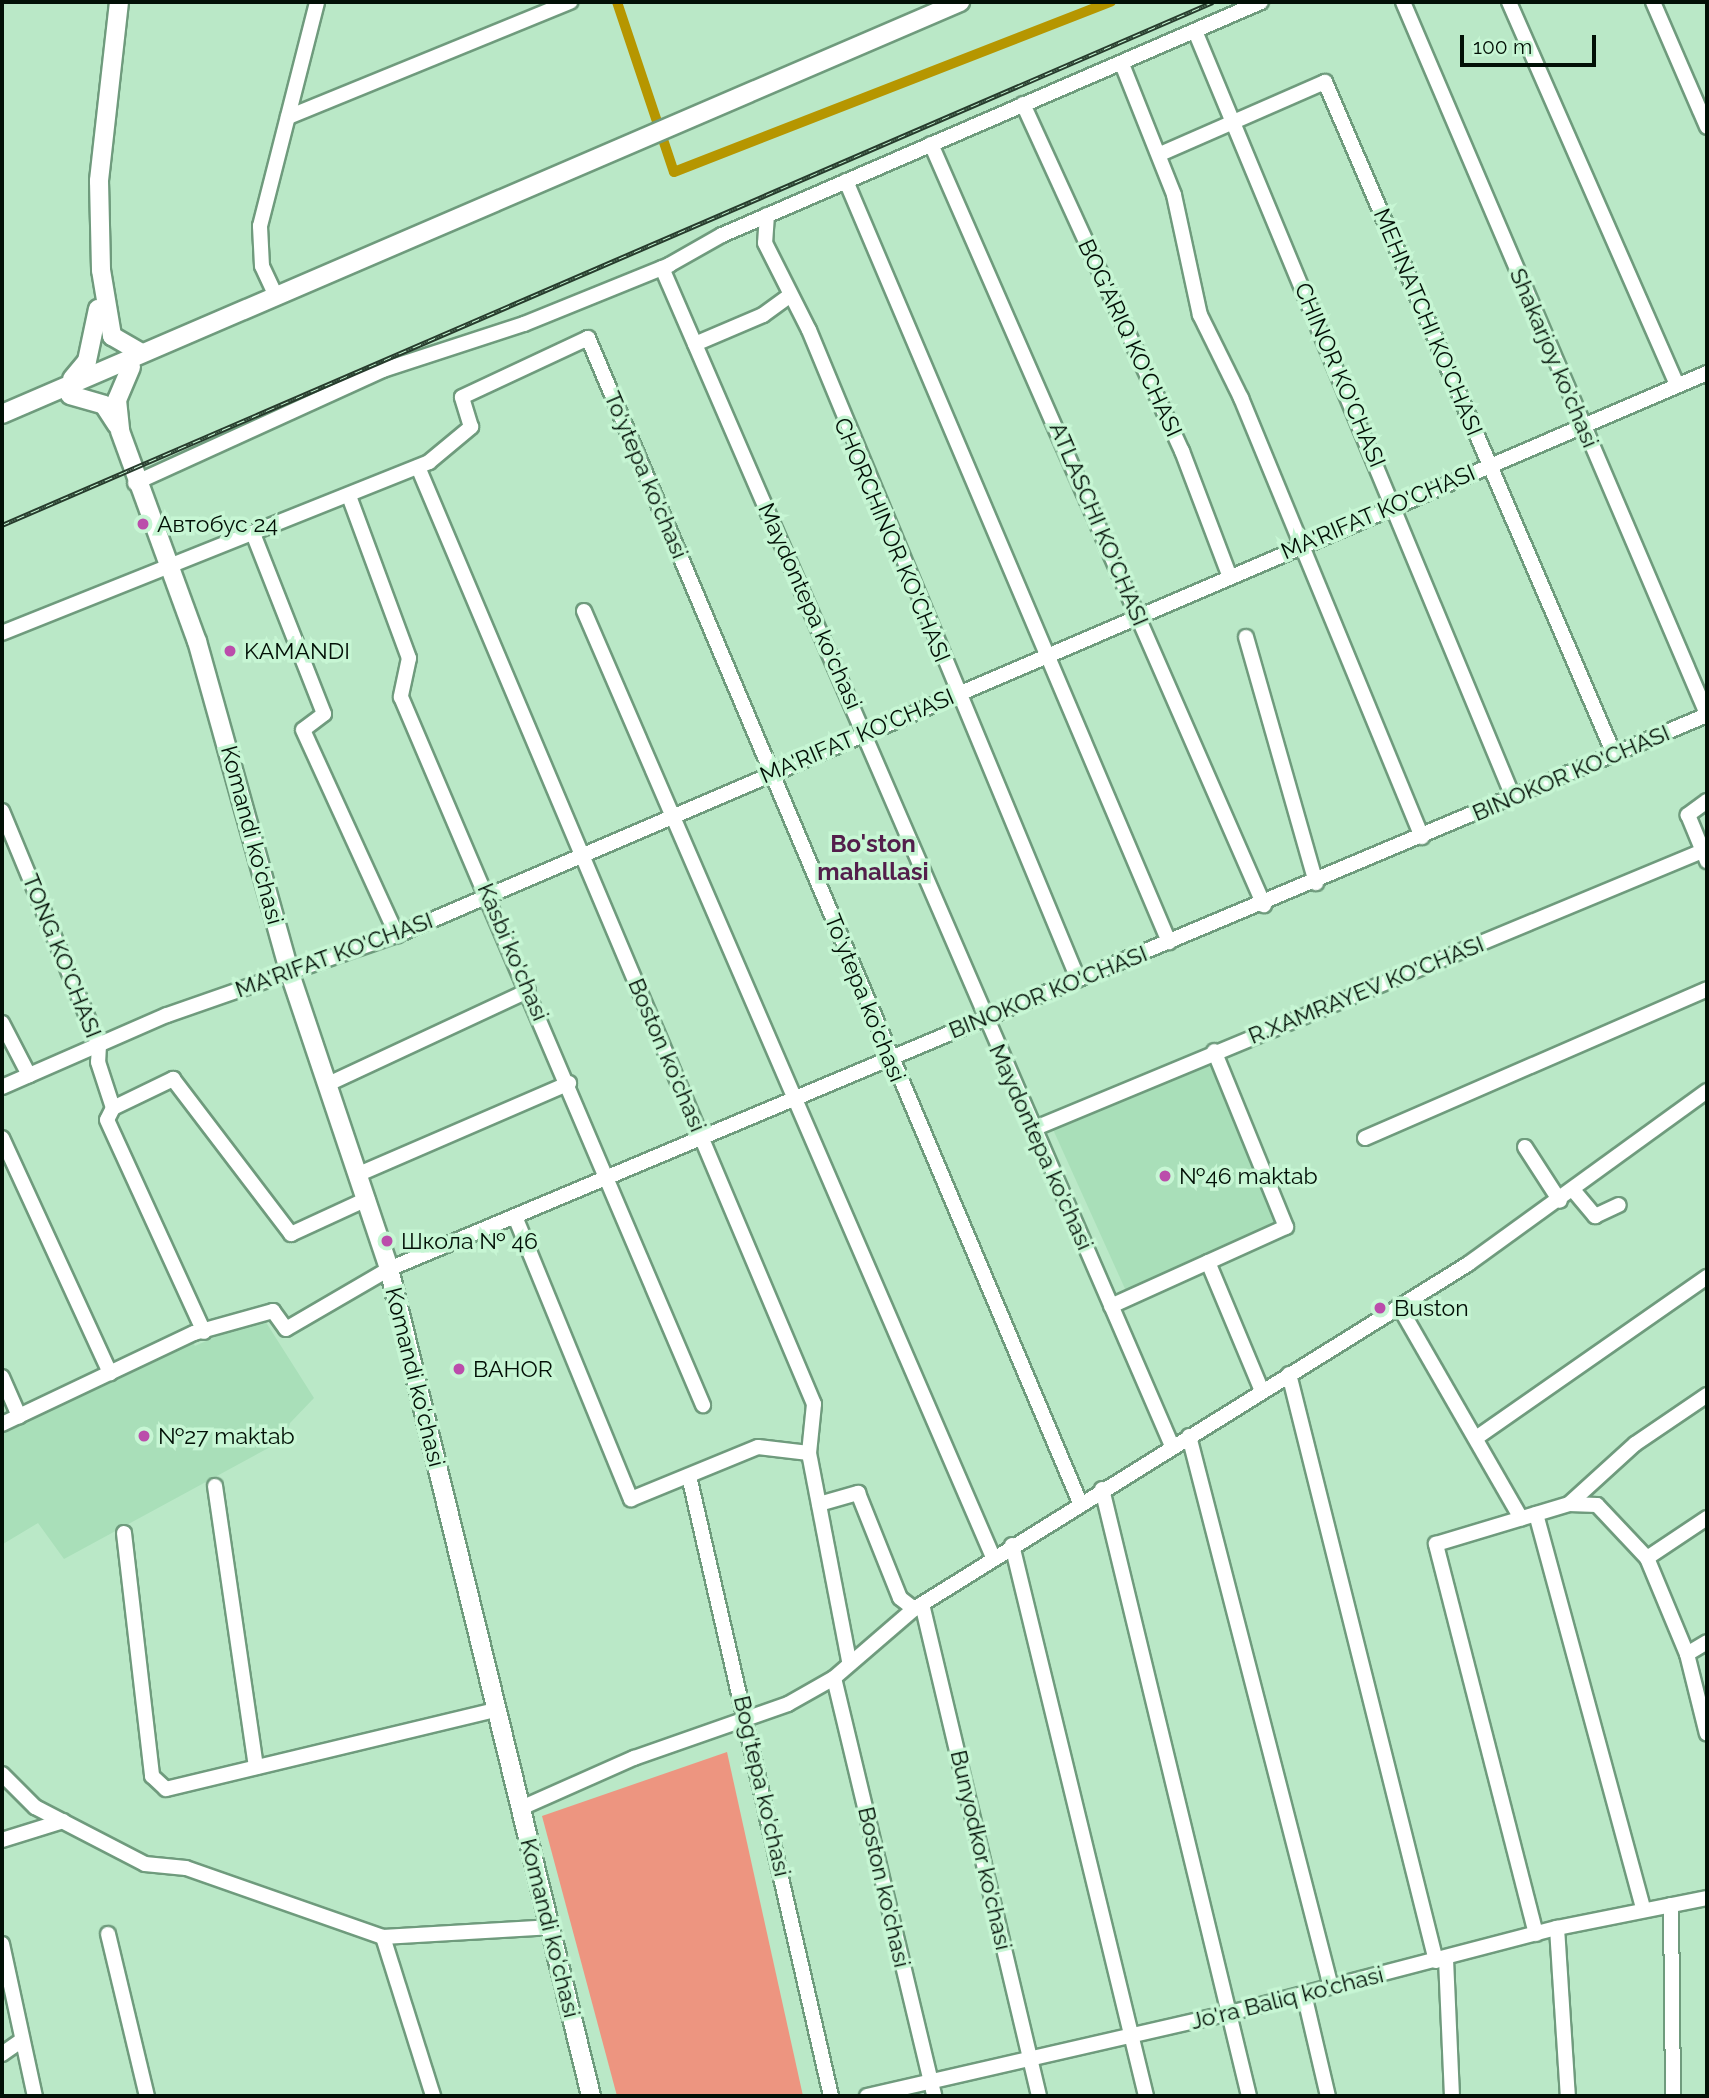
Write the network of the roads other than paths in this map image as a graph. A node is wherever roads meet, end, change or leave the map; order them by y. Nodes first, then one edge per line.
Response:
1 (119, 2) edge
2 (317, 2) edge
3 (570, 2) edge
4 (961, 2) edge
5 (1261, 2) edge
6 (1403, 2) edge
7 (1509, 2) edge
8 (1653, 2) edge
9 (1195, 31) junction
10 (1122, 64) junction
11 (1023, 104) junction
12 (288, 117) junction
13 (1232, 126) junction
14 (1707, 127) edge
15 (931, 144) junction
16 (1160, 154) junction
17 (846, 181) junction
18 (767, 215) junction
19 (662, 268) junction
20 (100, 270) junction
21 (282, 293) junction
22 (791, 295) junction
23 (695, 344) junction
24 (135, 360) junction
25 (1707, 373) edge
26 (1677, 385) junction
27 (69, 389) junction
28 (2, 414) edge
29 (2, 425) edge
30 (1582, 425) junction
31 (120, 431) junction
32 (1489, 464) junction
33 (418, 467) junction
34 (135, 483) junction
35 (349, 496) junction
36 (1396, 505) junction
37 (254, 536) junction
38 (1301, 546) junction
39 (166, 564) junction
40 (1229, 575) junction
41 (584, 611) dead end
42 (1138, 614) junction
43 (2, 634) edge
44 (1246, 637) dead end
45 (1046, 654) junction
46 (958, 693) junction
47 (1707, 714) edge
48 (866, 734) junction
49 (1614, 754) junction
50 (773, 772) junction
51 (1513, 797) junction
52 (1707, 801) edge
53 (2, 811) edge
54 (676, 812) junction
55 (1422, 837) junction
56 (580, 854) junction
57 (1704, 857) edge
58 (1316, 883) junction
59 (489, 895) junction
60 (1264, 905) junction
61 (397, 935) junction
62 (1169, 942) junction
63 (290, 974) junction
64 (1079, 979) junction
65 (1707, 989) edge
66 (528, 991) junction
67 (984, 1017) junction
68 (2, 1023) edge
69 (99, 1045) junction
70 (1214, 1051) junction
71 (889, 1059) junction
72 (29, 1075) junction
73 (569, 1083) junction
74 (326, 1085) junction
75 (2, 1087) edge
76 (1707, 1091) edge
77 (797, 1098) junction
78 (113, 1108) junction
79 (1033, 1129) junction
80 (2, 1138) edge
81 (703, 1138) junction
82 (1365, 1138) dead end
83 (1525, 1147) dead end
84 (359, 1174) junction
85 (609, 1178) junction
86 (1574, 1191) junction
87 (367, 1199) junction
88 (1560, 1201) junction
89 (1619, 1205) dead end
90 (516, 1219) junction
91 (1208, 1262) junction
92 (389, 1269) junction
93 (1707, 1277) edge
94 (1111, 1306) junction
95 (1399, 1307) junction
96 (204, 1332) junction
97 (110, 1373) junction
98 (1289, 1374) junction
99 (2, 1377) edge
100 (1262, 1391) junction
101 (1707, 1395) edge
102 (703, 1405) dead end
103 (19, 1416) junction
104 (2, 1424) edge
105 (1189, 1436) junction
106 (1476, 1438) junction
107 (1172, 1447) junction
108 (809, 1453) junction
109 (689, 1476) junction
110 (215, 1486) dead end
111 (1102, 1489) junction
112 (1080, 1503) junction
113 (818, 1504) junction
114 (1569, 1504) junction
115 (1536, 1514) junction
116 (1521, 1518) junction
117 (1707, 1518) edge
118 (124, 1533) dead end
119 (1012, 1545) junction
120 (993, 1557) junction
121 (1647, 1558) junction
122 (918, 1606) junction
123 (1707, 1642) edge
124 (1688, 1654) junction
125 (849, 1661) junction
126 (834, 1678) junction
127 (496, 1710) junction
128 (747, 1717) junction
129 (1707, 1734) edge
130 (256, 1766) junction
131 (2, 1774) edge
132 (520, 1808) junction
133 (63, 1821) junction
134 (2, 1840) edge
135 (1707, 1898) edge
136 (1671, 1905) junction
137 (1643, 1909) junction
138 (550, 1927) junction
139 (1558, 1928) junction
140 (108, 1934) dead end
141 (1536, 1934) junction
142 (383, 1937) junction
143 (2, 1944) edge
144 (1441, 1960) junction
145 (1331, 1987) junction
146 (1304, 1994) junction
147 (1230, 2013) junction
148 (1132, 2036) junction
149 (22, 2040) junction
150 (2, 2054) edge
151 (1031, 2060) junction
152 (932, 2089) edge
153 (35, 2096) edge
154 (147, 2096) edge
155 (432, 2096) edge
156 (591, 2096) edge
157 (831, 2096) edge
158 (867, 2096) edge
159 (1039, 2096) edge
160 (1146, 2096) edge
161 (1249, 2096) edge
162 (1328, 2096) edge
163 (1452, 2096) edge
164 (1569, 2096) edge
165 (1673, 2096) edge

1 - 20 main road
2 - 12 street
3 - 12 street
4 - 21 main road
5 - 9 street
6 - 30 street, Shakarjoy ko'chasi
7 - 26 street
8 - 14 street
9 - 10 street
9 - 13 street, CHINOR KO'CHASI
10 - 11 street
10 - 16 street
11 - 15 street
11 - 40 street, BOG'ARIQ KO'CHASI
12 - 21 street
13 - 16 street
13 - 32 street, MEHNATCHI KO'CHASI
13 - 36 street, CHINOR KO'CHASI
15 - 17 street
15 - 42 street, ATLASCHI KO'CHASI
16 - 38 street
17 - 18 street
17 - 45 street
18 - 19 street
18 - 22 street, CHORCHINOR KO'CHASI
19 - 23 street, Maydontepa ko'chasi
19 - 34 street
20 - 24 main road
20 - 27 main road
21 - 24 main road
22 - 23 street
22 - 46 street, CHORCHINOR KO'CHASI
23 - 48 street, Maydontepa ko'chasi
24 - 27 main road
24 - 31 main road, Komandi ko‘chasi
25 - 26 street, MA'RIFAT KO'CHASI
26 - 30 street, MA'RIFAT KO'CHASI
27 - 28 main road
27 - 29 main road
27 - 31 main road, Komandi ko‘chasi
30 - 32 street, MA'RIFAT KO'CHASI
30 - 47 street, Shakarjoy ko'chasi
31 - 34 main road, Komandi ko‘chasi
32 - 36 street, MA'RIFAT KO'CHASI
32 - 49 street, MEHNATCHI KO'CHASI
33 - 35 street
33 - 50 street, To'ytepa ko'chasi
33 - 56 street, Boston ko'chasi
34 - 39 main road, Komandi ko‘chasi
35 - 37 street
35 - 59 street, Kasbi ko'chasi
36 - 38 street, MA'RIFAT KO'CHASI
36 - 51 street, CHINOR KO'CHASI
37 - 39 street
37 - 61 street
38 - 40 street, MA'RIFAT KO'CHASI
38 - 55 street
39 - 43 street
39 - 63 main road, Komandi ko‘chasi
40 - 42 street, MA'RIFAT KO'CHASI
41 - 54 street
42 - 45 street, MA'RIFAT KO'CHASI
42 - 60 street, ATLASCHI KO'CHASI
44 - 58 street
45 - 46 street, MA'RIFAT KO'CHASI
45 - 62 street
46 - 48 street, MA'RIFAT KO'CHASI
46 - 64 street, CHORCHINOR KO'CHASI
47 - 49 street, BINOKOR KO'CHASI
48 - 50 street, MA'RIFAT KO'CHASI
48 - 67 street, Maydontepa ko'chasi
49 - 51 street, BINOKOR KO'CHASI
50 - 54 street, MA'RIFAT KO'CHASI
50 - 71 street, To'ytepa ko'chasi
51 - 55 street, BINOKOR KO'CHASI
52 - 57 street
53 - 69 street, TONG KO'CHASI
54 - 56 street, MA'RIFAT KO'CHASI
54 - 77 street
55 - 58 street, BINOKOR KO'CHASI
56 - 59 street, MA'RIFAT KO'CHASI
56 - 81 street, Boston ko'chasi
57 - 70 street, R.XAMRAYEV KO'CHASI
58 - 60 street, BINOKOR KO'CHASI
59 - 61 street, MA'RIFAT KO'CHASI
59 - 66 street, Kasbi ko'chasi
60 - 62 street, BINOKOR KO'CHASI
61 - 63 street, MA'RIFAT KO'CHASI
62 - 64 street, BINOKOR KO'CHASI
63 - 69 street, MA'RIFAT KO'CHASI
63 - 74 main road, Komandi ko‘chasi
64 - 67 street, BINOKOR KO'CHASI
65 - 82 street
66 - 73 street, Kasbi ko'chasi
66 - 74 street
67 - 71 street, BINOKOR KO'CHASI
67 - 79 street, Maydontepa ko'chasi
68 - 72 street
69 - 72 street, MA'RIFAT KO'CHASI
69 - 78 street, TONG KO'CHASI
70 - 79 street, R.XAMRAYEV KO'CHASI
70 - 91 street
71 - 77 street, BINOKOR KO'CHASI
71 - 112 street, To'ytepa ko'chasi
72 - 75 street, MA'RIFAT KO'CHASI
73 - 84 street
73 - 85 street, Kasbi ko'chasi
74 - 84 main road, Komandi ko‘chasi
76 - 86 street
77 - 81 street, BINOKOR KO'CHASI
77 - 120 street
78 - 87 street
78 - 96 street, TONG KO'CHASI
79 - 94 street, Maydontepa ko'chasi
80 - 97 street
81 - 85 street, BINOKOR KO'CHASI
81 - 108 street, Boston ko'chasi
83 - 88 street
84 - 87 main road, Komandi ko‘chasi
85 - 90 street, BINOKOR KO'CHASI
85 - 102 street, Kasbi ko'chasi
86 - 88 street
86 - 89 street
87 - 92 main road, Komandi ko‘chasi
88 - 95 street
90 - 92 street, BINOKOR KO'CHASI
90 - 109 street
91 - 94 street
91 - 100 street
92 - 96 street, BINOKOR KO'CHASI
92 - 127 main road, Komandi ko‘chasi
93 - 106 street
94 - 107 street, Maydontepa ko'chasi
95 - 98 street
95 - 106 street
96 - 97 street
97 - 103 street
98 - 100 street
98 - 144 street
99 - 103 street
100 - 105 street
101 - 114 street
103 - 104 street
105 - 107 street
105 - 145 street
106 - 116 street
107 - 111 street
108 - 109 street
108 - 113 street, Boston ko'chasi
109 - 128 street, Bog'tepa ko'chasi
110 - 130 street
111 - 112 street
111 - 147 street
112 - 119 street
113 - 122 street
113 - 125 street, Boston ko'chasi
114 - 115 street
114 - 121 street
115 - 116 street
115 - 137 street
116 - 141 street
117 - 121 street
118 - 130 street
119 - 120 street
119 - 148 street
120 - 122 street
121 - 124 street
122 - 125 street
122 - 151 street, Bunyodkor ko'chasi
123 - 124 street
124 - 129 street
125 - 126 street
126 - 128 street
126 - 152 street, Boston ko'chasi
127 - 130 street
127 - 132 main road, Komandi ko‘chasi
128 - 132 street
128 - 157 street, Bog'tepa ko'chasi
131 - 133 street
132 - 138 main road, Komandi ko‘chasi
133 - 134 street
133 - 142 street
135 - 136 street, Jo'ra Baliq ko'chasi
136 - 137 street, Jo'ra Baliq ko'chasi
136 - 165 street
137 - 139 street, Jo'ra Baliq ko'chasi
138 - 142 street
138 - 156 main road, Komandi ko‘chasi
139 - 141 street, Jo'ra Baliq ko'chasi
139 - 164 street
140 - 154 street
141 - 144 street, Jo'ra Baliq ko'chasi
142 - 155 street
143 - 149 street
144 - 145 street, Jo'ra Baliq ko'chasi
144 - 163 street
145 - 146 street, Jo'ra Baliq ko'chasi
146 - 147 street, Jo'ra Baliq ko'chasi
146 - 162 street
147 - 148 street, Jo'ra Baliq ko'chasi
147 - 161 street
148 - 151 street, Jo'ra Baliq ko'chasi
148 - 160 street
149 - 150 street
149 - 153 street
151 - 152 street, Jo'ra Baliq ko'chasi
151 - 159 street, Bunyodkor ko'chasi
152 - 158 street, Jo'ra Baliq ko'chasi

